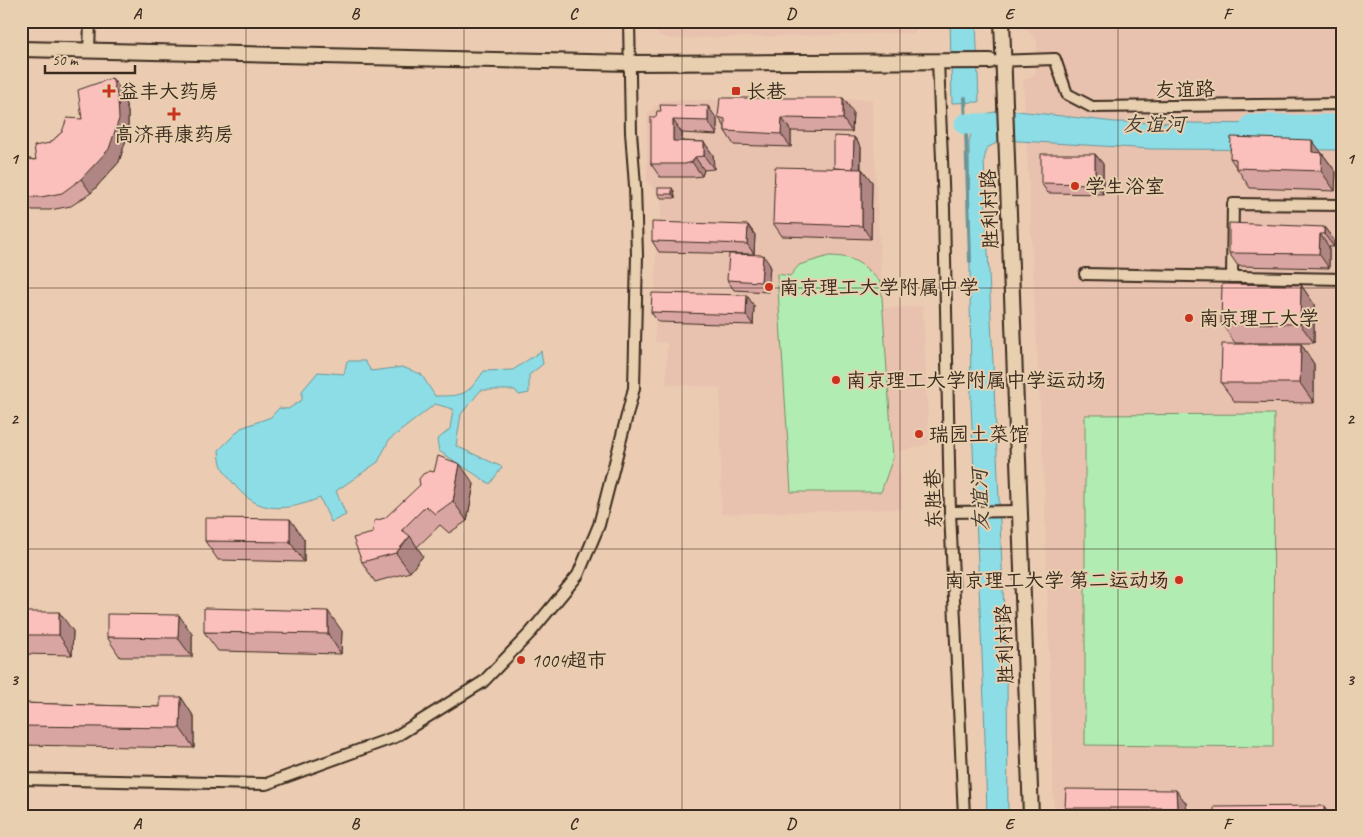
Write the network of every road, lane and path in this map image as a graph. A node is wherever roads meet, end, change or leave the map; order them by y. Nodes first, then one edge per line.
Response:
1 (90, 21) edge
2 (629, 21) edge
3 (1002, 21) edge
4 (21, 49) edge
5 (89, 51) junction
6 (938, 61) junction
7 (997, 61) junction
8 (630, 63) junction
9 (1343, 104) edge
10 (1343, 205) edge
11 (1085, 274) dead end
12 (1232, 277) junction
13 (1343, 280) edge
14 (1018, 511) junction
15 (950, 512) junction
16 (21, 779) edge
17 (964, 816) edge
18 (1031, 816) edge

1 - 5 street
2 - 8 street
3 - 7 street, 胜利村路
4 - 5 street
5 - 8 street
6 - 7 street
6 - 8 street
6 - 15 street, 东胜巷
7 - 9 street, 友谊路
7 - 14 street, 胜利村路
8 - 16 street
10 - 12 street
11 - 12 street
12 - 13 street
14 - 15 street
14 - 18 street, 胜利村路
15 - 17 street, 东胜巷

